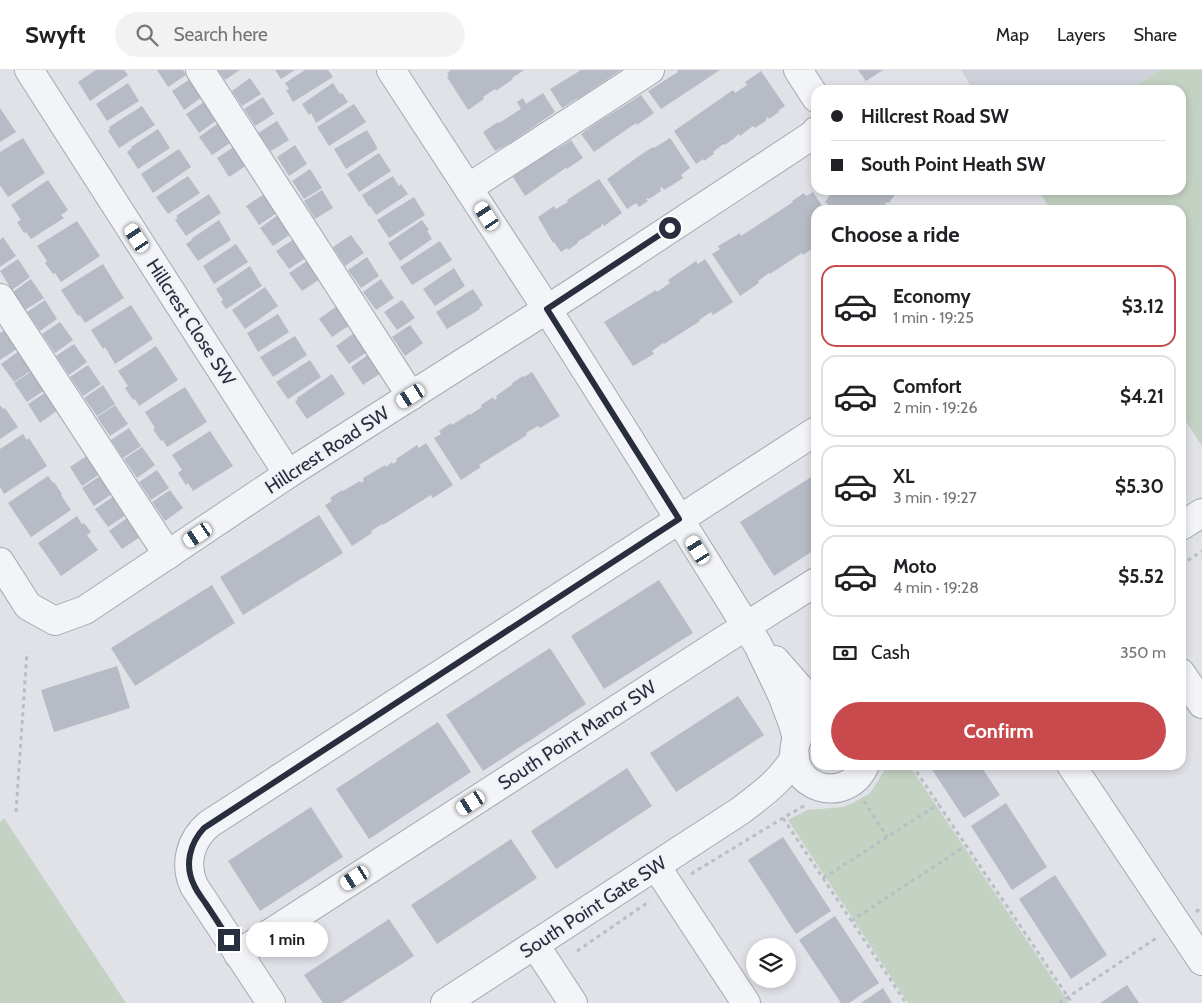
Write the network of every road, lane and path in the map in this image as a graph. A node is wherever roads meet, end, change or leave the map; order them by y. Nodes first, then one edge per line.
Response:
1 (29, 70) edge
2 (200, 70) edge
3 (391, 70) edge
4 (650, 70) edge
5 (798, 70) edge
6 (811, 90) edge
7 (811, 136) edge
8 (468, 188) junction
9 (0, 298) edge
10 (547, 309) junction
11 (411, 396) junction
12 (811, 434) edge
13 (288, 474) junction
14 (1202, 513) edge
15 (679, 519) junction
16 (1186, 523) edge
17 (1202, 551) edge
18 (168, 555) junction
19 (0, 562) edge
20 (1186, 562) edge
21 (811, 585) edge
22 (746, 627) junction
23 (27, 652) dead end
24 (1186, 680) edge
25 (811, 701) edge
26 (1202, 704) edge
27 (811, 723) edge
28 (796, 748) junction
29 (862, 770) edge
30 (915, 770) edge
31 (1074, 770) edge
32 (814, 785) junction
33 (859, 794) dead end
34 (939, 804) junction
35 (740, 811) junction
36 (16, 812) dead end
37 (783, 818) dead end
38 (887, 837) junction
39 (967, 845) junction
40 (656, 866) junction
41 (823, 878) junction
42 (851, 921) junction
43 (1166, 932) dead end
44 (535, 945) junction
45 (238, 954) junction
46 (1202, 961) edge
47 (1068, 997) junction
48 (271, 1003) edge
49 (445, 1003) edge
50 (572, 1003) edge
51 (746, 1003) edge
52 (906, 1003) edge
53 (1059, 1003) edge
54 (1072, 1003) edge

1 - 13 street, Hillcrest Close SW
2 - 11 street
3 - 8 street
4 - 8 street
5 - 6 street
7 - 10 street, Hillcrest Road SW
8 - 10 street
9 - 18 street
10 - 11 street, Hillcrest Road SW
10 - 15 street
11 - 13 street, Hillcrest Road SW
12 - 15 street
13 - 18 street, Hillcrest Road SW
14 - 16 street
15 - 22 street
15 - 45 street
17 - 20 path
18 - 19 street, Hillcrest Road SW
21 - 22 street, South Point Manor SW
22 - 25 street
22 - 28 street
22 - 45 street, South Point Manor SW
23 - 36 path
24 - 26 street
27 - 28 street, South Point Gate SW
28 - 32 street
28 - 35 street, South Point Gate SW
29 - 32 street, South Point Gate SW
30 - 34 path
31 - 46 street
32 - 35 street, South Point Gate SW
33 - 38 path
34 - 38 path
34 - 39 path
35 - 40 street, South Point Gate SW
37 - 41 path
38 - 41 path
39 - 42 path
39 - 47 path
40 - 44 street, South Point Gate SW
40 - 51 street
41 - 42 path
42 - 52 path
43 - 47 path
44 - 49 street, South Point Gate SW
44 - 50 street
45 - 48 street
47 - 53 path
47 - 54 path

